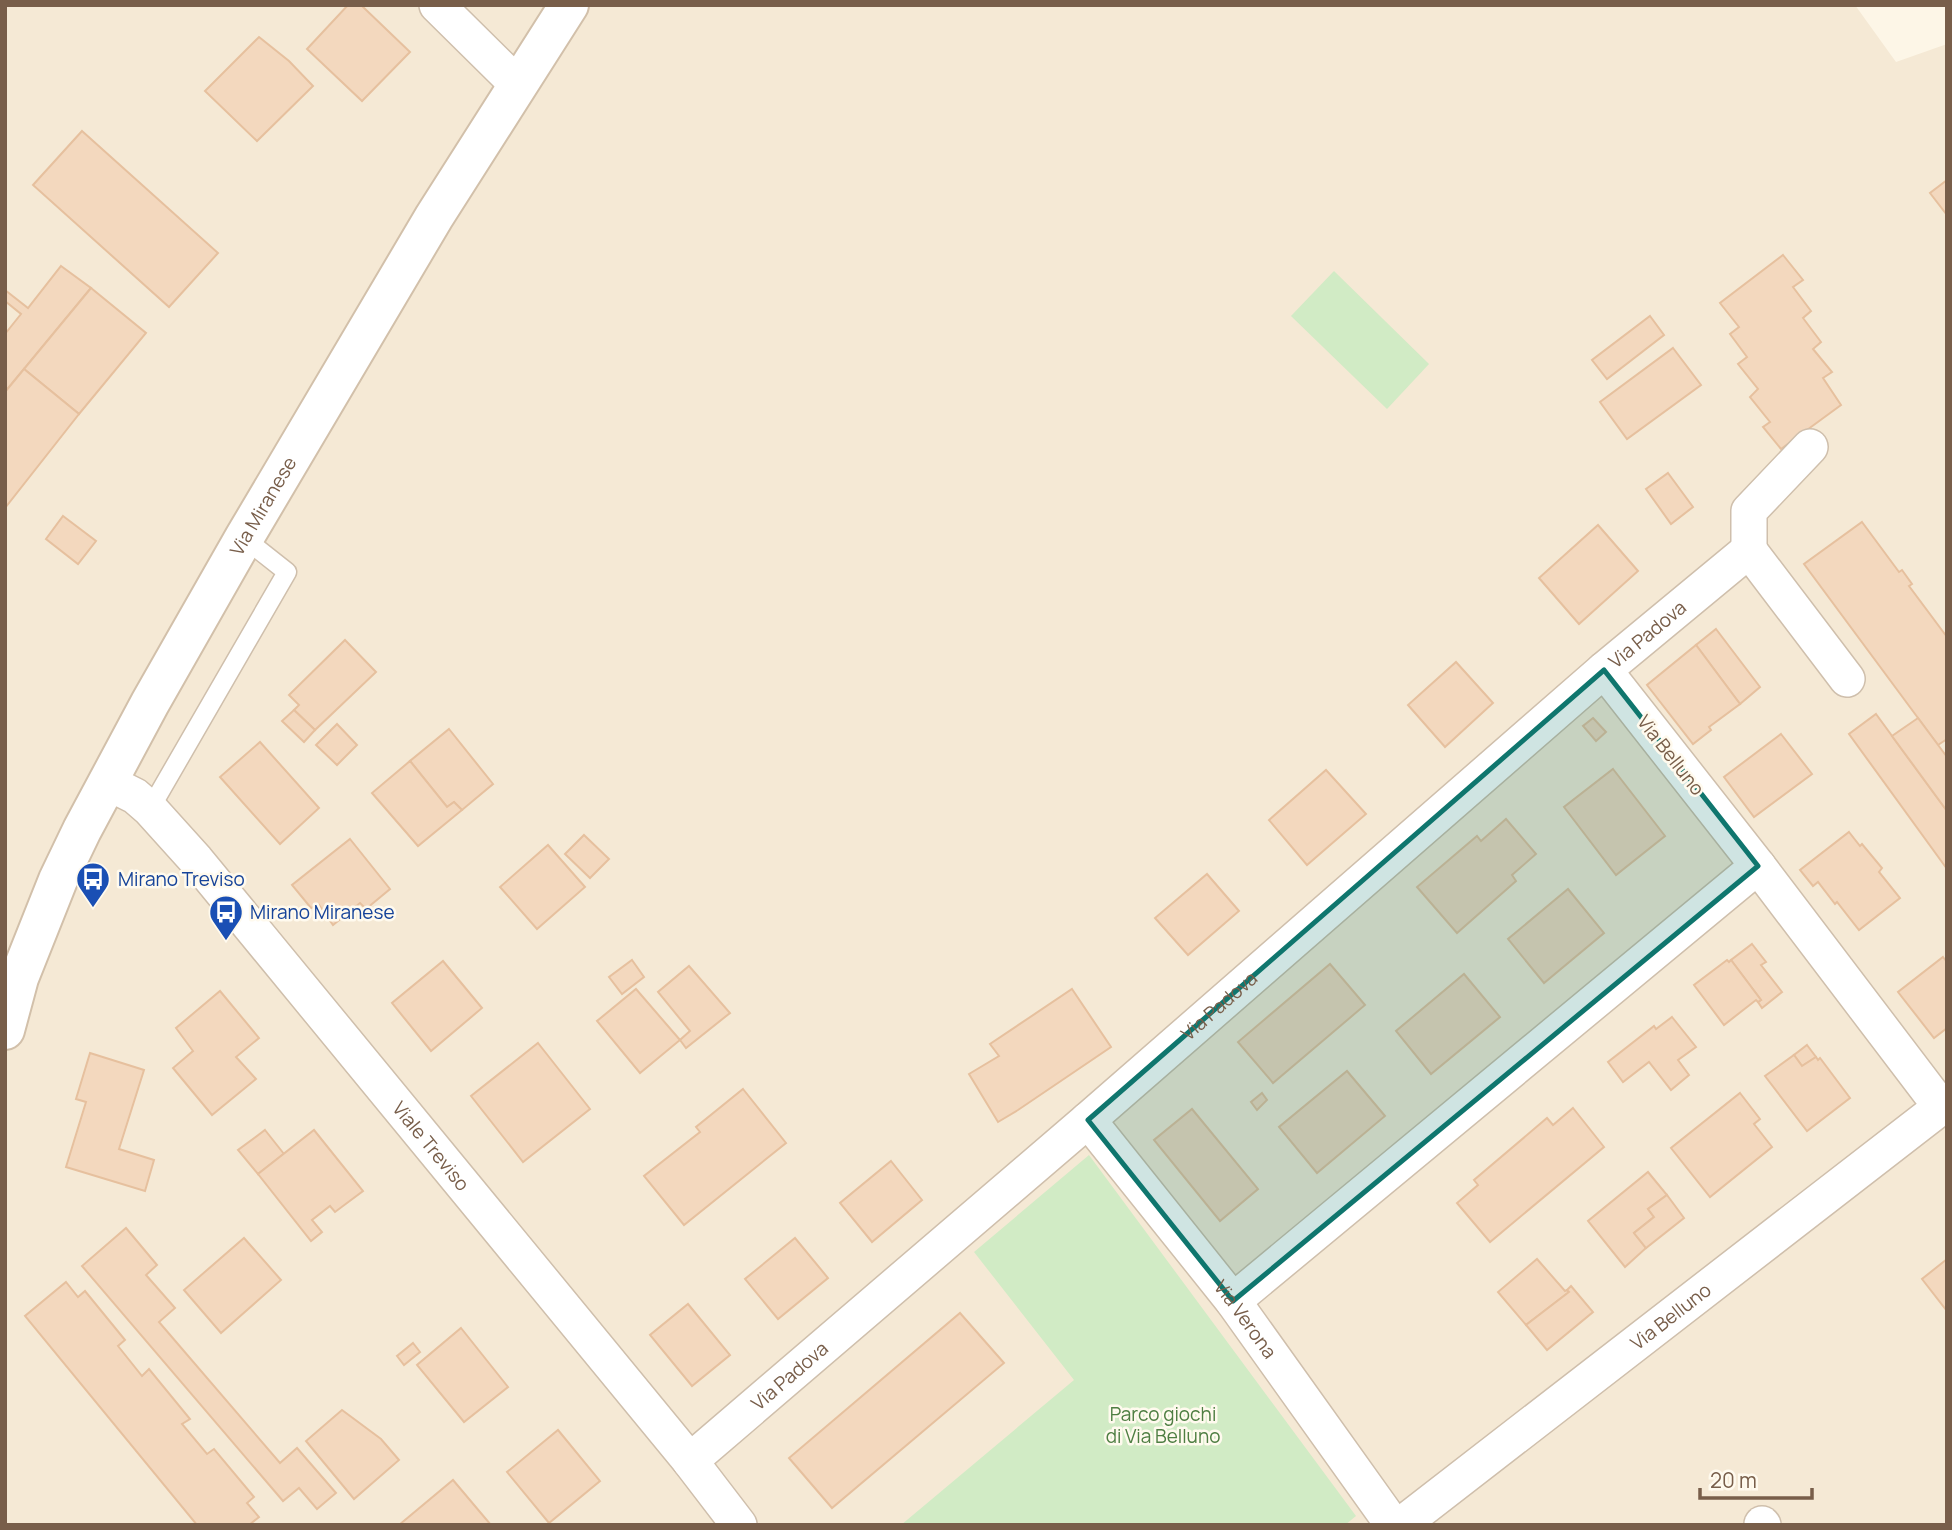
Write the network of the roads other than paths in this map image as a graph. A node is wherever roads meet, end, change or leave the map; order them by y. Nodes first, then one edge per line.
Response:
1 (437, 5) edge
2 (569, 5) edge
3 (518, 85) junction
4 (1810, 447) dead end
5 (244, 538) junction
6 (1749, 550) junction
7 (1604, 670) junction
8 (1847, 679) dead end
9 (107, 782) junction
10 (150, 808) junction
11 (1758, 866) junction
12 (12, 974) edge
13 (5, 1030) edge
14 (1944, 1106) edge
15 (1088, 1120) junction
16 (1233, 1301) junction
17 (690, 1461) junction
18 (739, 1525) edge
19 (1393, 1525) edge
20 (1401, 1525) edge

1 - 3 street
2 - 3 main road, Via Miranese
3 - 5 main road, Via Miranese
4 - 6 street
5 - 9 main road, Via Miranese
5 - 10 lane
6 - 7 street, Via Padova
6 - 8 street
7 - 11 street, Via Belluno
7 - 15 street, Via Padova
9 - 10 street, Viale Treviso
9 - 12 main road, Via Miranese
10 - 17 street, Viale Treviso
11 - 14 street, Via Belluno
11 - 16 street
12 - 13 main road, Via Miranese
14 - 20 street, Via Belluno
15 - 16 street, Via Verona
15 - 17 street, Via Padova
16 - 19 street, Via Verona
17 - 18 street, Viale Treviso

